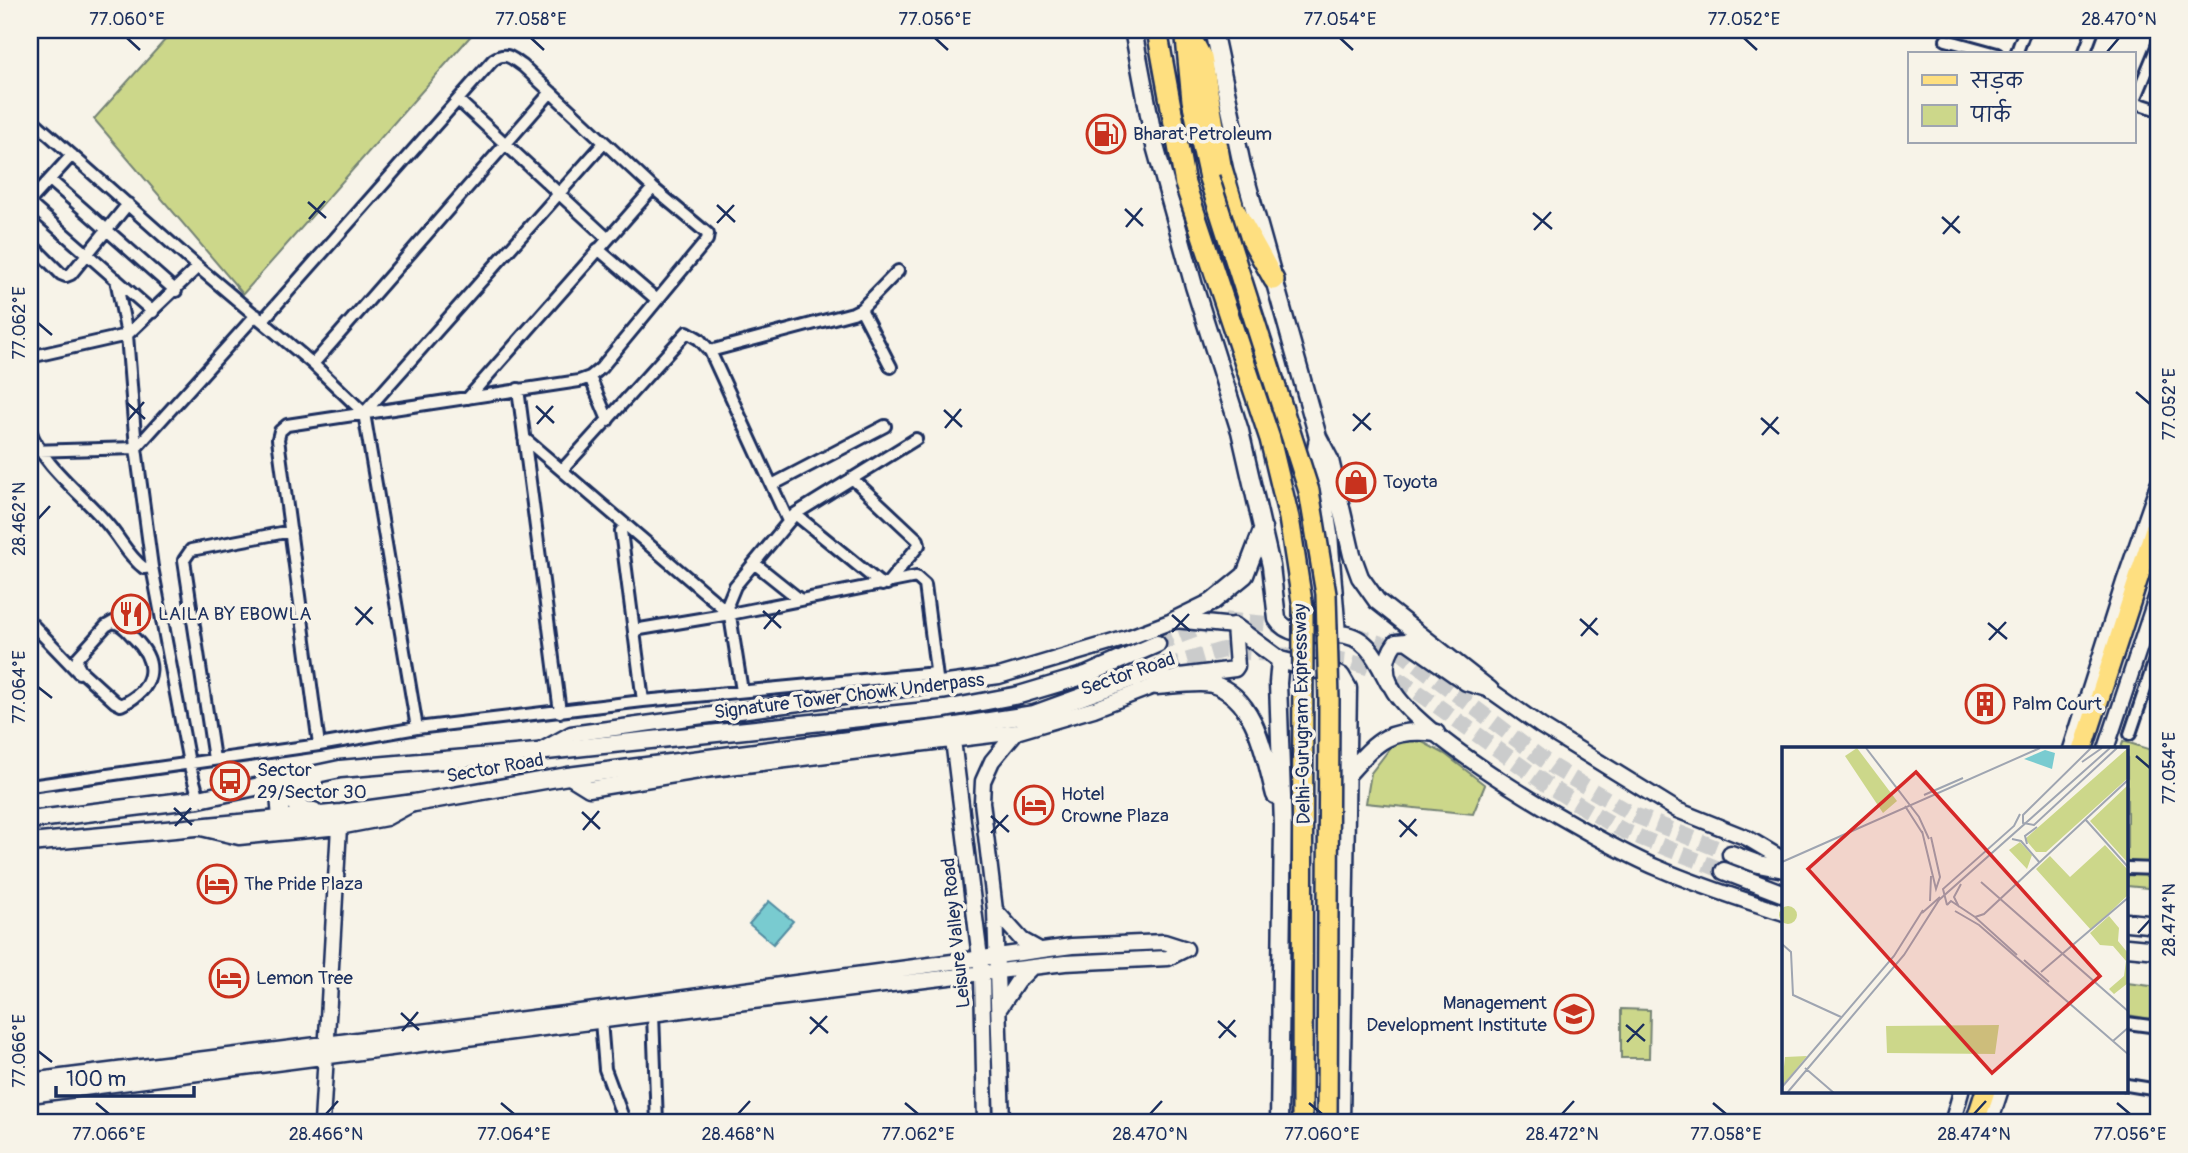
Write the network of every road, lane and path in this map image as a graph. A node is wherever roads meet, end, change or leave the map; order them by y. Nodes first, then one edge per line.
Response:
1 (1133, 30) edge
2 (1157, 30) edge
3 (1186, 30) edge
4 (1213, 30) edge
5 (2025, 30) edge
6 (2093, 30) edge
7 (1946, 40) dead end
8 (2158, 44) edge
9 (1990, 52) edge
10 (2017, 52) edge
11 (2085, 52) edge
12 (551, 92) junction
13 (2136, 97) edge
14 (458, 100) junction
15 (2136, 103) edge
16 (2158, 110) edge
17 (30, 118) edge
18 (505, 143) junction
19 (604, 143) junction
20 (72, 155) junction
21 (50, 180) junction
22 (653, 188) junction
23 (559, 193) junction
24 (30, 202) edge
25 (128, 204) junction
26 (106, 230) junction
27 (607, 238) junction
28 (30, 243) edge
29 (598, 249) junction
30 (86, 253) junction
31 (198, 267) junction
32 (898, 271) dead end
33 (116, 279) junction
34 (1274, 279) junction
35 (176, 291) junction
36 (656, 299) junction
37 (861, 309) junction
38 (153, 312) junction
39 (260, 317) junction
40 (127, 335) junction
41 (710, 351) junction
42 (30, 357) edge
43 (313, 363) junction
44 (891, 367) dead end
45 (590, 377) junction
46 (518, 389) junction
47 (468, 398) junction
48 (364, 413) junction
49 (608, 420) junction
50 (885, 426) dead end
51 (30, 430) edge
52 (1318, 437) junction
53 (524, 438) junction
54 (916, 439) dead end
55 (136, 448) junction
56 (35, 450) edge
57 (562, 470) junction
58 (852, 478) junction
59 (772, 485) junction
60 (2158, 485) edge
61 (791, 517) junction
62 (2158, 518) edge
63 (1263, 528) junction
64 (291, 531) junction
65 (621, 531) dead end
66 (2158, 557) edge
67 (754, 563) junction
68 (152, 567) junction
69 (885, 585) junction
70 (2158, 592) edge
71 (799, 599) junction
72 (730, 614) junction
73 (1175, 620) junction
74 (30, 622) edge
75 (1234, 626) junction
76 (634, 630) junction
77 (1337, 634) junction
78 (1157, 644) tunnel mouth
79 (2158, 651) edge
80 (1280, 660) junction
81 (170, 663) junction
82 (152, 666) junction
83 (1164, 667) tunnel mouth
84 (937, 679) junction
85 (1389, 683) junction
86 (1157, 685) junction
87 (1490, 690) junction
88 (742, 691) junction
89 (643, 701) junction
90 (108, 703) dead end
91 (560, 712) junction
92 (418, 728) junction
93 (1016, 732) junction
94 (1436, 733) junction
95 (2130, 734) dead end
96 (953, 740) junction
97 (319, 745) junction
98 (2072, 747) edge
99 (2084, 747) edge
100 (2096, 747) edge
101 (2107, 747) edge
102 (537, 752) junction
103 (214, 759) junction
104 (188, 763) junction
105 (340, 769) junction
106 (568, 776) junction
107 (1345, 777) junction
108 (278, 782) junction
109 (30, 786) edge
110 (199, 799) junction
111 (48, 818) junction
112 (281, 819) junction
113 (30, 820) edge
114 (340, 820) junction
115 (1283, 825) junction
116 (197, 827) junction
117 (30, 839) edge
118 (49, 841) junction
119 (1731, 854) tunnel mouth
120 (1782, 859) edge
121 (2128, 868) edge
122 (1782, 869) edge
123 (2158, 869) edge
124 (1724, 871) tunnel mouth
125 (1782, 893) edge
126 (995, 910) junction
127 (1782, 911) edge
128 (2128, 922) edge
129 (2158, 925) edge
130 (2128, 947) edge
131 (1040, 950) junction
132 (2158, 950) edge
133 (997, 956) junction
134 (980, 957) junction
135 (1032, 967) junction
136 (998, 972) junction
137 (982, 974) junction
138 (999, 1009) junction
139 (653, 1014) junction
140 (601, 1021) junction
141 (2128, 1023) edge
142 (2158, 1027) edge
143 (327, 1049) junction
144 (30, 1081) edge
145 (2128, 1085) edge
146 (2158, 1090) edge
147 (1960, 1094) edge
148 (1973, 1094) edge
149 (1984, 1094) edge
150 (1999, 1094) edge
151 (30, 1095) edge
152 (322, 1123) edge
153 (625, 1123) edge
154 (657, 1123) edge
155 (985, 1123) edge
156 (1002, 1123) edge
157 (1279, 1123) edge
158 (1302, 1123) edge
159 (1327, 1123) edge
160 (1341, 1123) edge
161 (1952, 1123) edge
162 (1964, 1123) edge
163 (1975, 1123) edge
164 (1990, 1123) edge

1 - 63 main road
2 - 158 highway, Delhi-Gurugram Expressway, bridge
3 - 34 highway
3 - 159 highway, Delhi-Gurugram Expressway, bridge
4 - 34 main road
5 - 10 street
6 - 11 street
7 - 9 street
8 - 13 street
12 - 14 street
12 - 18 street
12 - 19 street
14 - 18 street
14 - 39 street
15 - 16 street
17 - 20 street
18 - 23 street
18 - 43 street
19 - 22 street
19 - 23 street
20 - 21 street
20 - 25 street
21 - 24 street
21 - 26 street
22 - 27 street
22 - 36 street
23 - 27 street
23 - 48 street
24 - 30 street
25 - 26 street
25 - 31 street
26 - 30 street
26 - 35 street
27 - 29 street
28 - 30 street
29 - 36 street
29 - 47 street
30 - 33 street
31 - 35 street
31 - 39 street
32 - 37 street
33 - 38 street
33 - 40 street
34 - 52 main road
35 - 38 street
36 - 45 street
37 - 41 street
37 - 44 street
38 - 40 street
39 - 43 street
39 - 55 street
40 - 42 street
40 - 55 street
41 - 49 street
41 - 59 street
43 - 48 street
45 - 46 street
45 - 49 street
46 - 47 street
46 - 53 street
47 - 48 street
48 - 64 street
48 - 92 street
49 - 57 street
50 - 59 street
51 - 56 street
52 - 77 main road
52 - 87 main road
53 - 57 street
53 - 91 street
54 - 58 street
55 - 56 street
55 - 68 street
56 - 68 street
57 - 72 street
58 - 61 street
58 - 69 street
59 - 61 street
60 - 98 street
61 - 67 street
61 - 69 street
62 - 99 main road
63 - 73 main road
63 - 77 main road
64 - 97 street
64 - 103 street
65 - 76 street
66 - 100 main road
67 - 71 street
67 - 72 street
68 - 81 street
69 - 71 street
69 - 84 street
70 - 101 street
71 - 72 street
72 - 76 street
72 - 88 street
73 - 75 street, Sector Road
73 - 84 street, Sector Road
74 - 90 street
75 - 80 main road
75 - 86 street, Sector Road
76 - 89 street
77 - 85 main road
78 - 102 main road, Signature Tower Chowk Underpass
79 - 95 street
80 - 107 main road
80 - 115 main road
81 - 82 street
81 - 104 street
82 - 82 street
83 - 106 main road
84 - 88 street
84 - 102 street, Sector Road
85 - 87 street
85 - 94 street
86 - 93 street, Sector Road
86 - 115 main road
87 - 120 street
88 - 89 street
89 - 91 street
91 - 92 street
92 - 97 street
93 - 96 street, Sector Road
93 - 126 street, Leisure Valley Road
94 - 107 main road
94 - 127 street
96 - 106 street, Sector Road
96 - 134 street, Leisure Valley Road
97 - 103 street
102 - 105 main road, Sector Road
103 - 104 street
104 - 109 street
104 - 110 street
105 - 108 main road, Sector Road
105 - 114 main road
106 - 114 main road, Sector Road
107 - 160 main road
108 - 110 main road, Sector Road
108 - 112 main road
110 - 111 main road, Sector Road
111 - 113 main road, Sector Road
111 - 118 main road
112 - 114 main road, Sector Road
112 - 116 main road, Sector Road
114 - 116 street
114 - 143 street
115 - 157 main road
116 - 118 main road, Sector Road
117 - 118 main road, Sector Road
119 - 122 main road
121 - 123 street
124 - 125 main road
126 - 131 street
126 - 133 street, Leisure Valley Road
128 - 129 main road
130 - 132 main road
131 - 133 street
131 - 135 street
133 - 134 street
133 - 136 street, Leisure Valley Road
134 - 137 street, Leisure Valley Road
134 - 143 street
135 - 136 street
135 - 138 street
136 - 137 street
136 - 138 street, Leisure Valley Road
137 - 139 street
137 - 155 street, Leisure Valley Road
138 - 156 street, Leisure Valley Road
139 - 140 street
139 - 154 street
140 - 143 street
140 - 153 street
141 - 142 street
143 - 144 street
143 - 151 street
143 - 152 street
145 - 146 street
147 - 161 street
148 - 162 main road
149 - 163 main road
150 - 164 street

